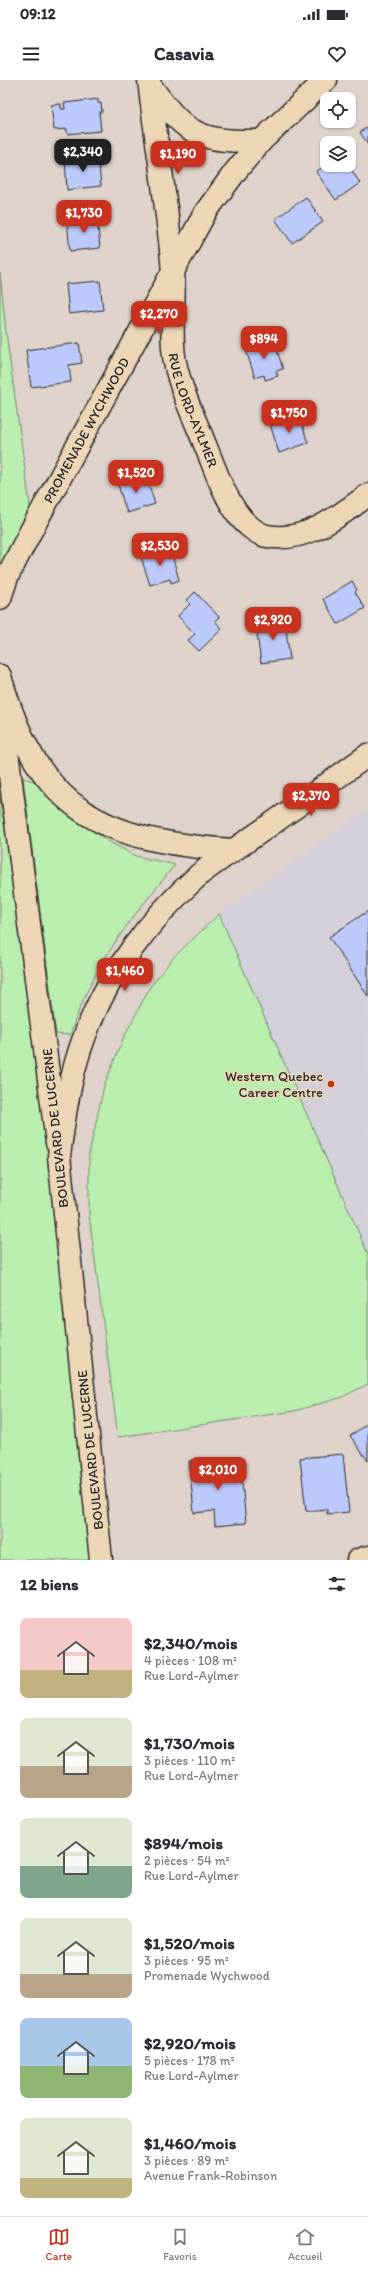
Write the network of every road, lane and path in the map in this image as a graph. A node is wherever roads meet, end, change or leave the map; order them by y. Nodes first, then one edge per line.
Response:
1 (326, 80) edge
2 (150, 83) edge
3 (261, 141) junction
4 (173, 274) junction
5 (368, 495) edge
6 (0, 598) edge
7 (0, 676) edge
8 (0, 697) edge
9 (368, 755) edge
10 (233, 850) junction
11 (59, 1156) junction
12 (368, 1557) edge
13 (101, 1560) edge
14 (358, 1560) edge

1 - 3 street, PROMENADE WYCHWOOD
2 - 3 street
2 - 4 street, RUE LORD-AYLMER
3 - 4 street, PROMENADE WYCHWOOD
4 - 5 street, RUE LORD-AYLMER
4 - 6 street, PROMENADE WYCHWOOD
7 - 10 street
8 - 11 street, BOULEVARD DE LUCERNE
9 - 10 street
10 - 11 street
11 - 13 street, BOULEVARD DE LUCERNE
12 - 14 street

